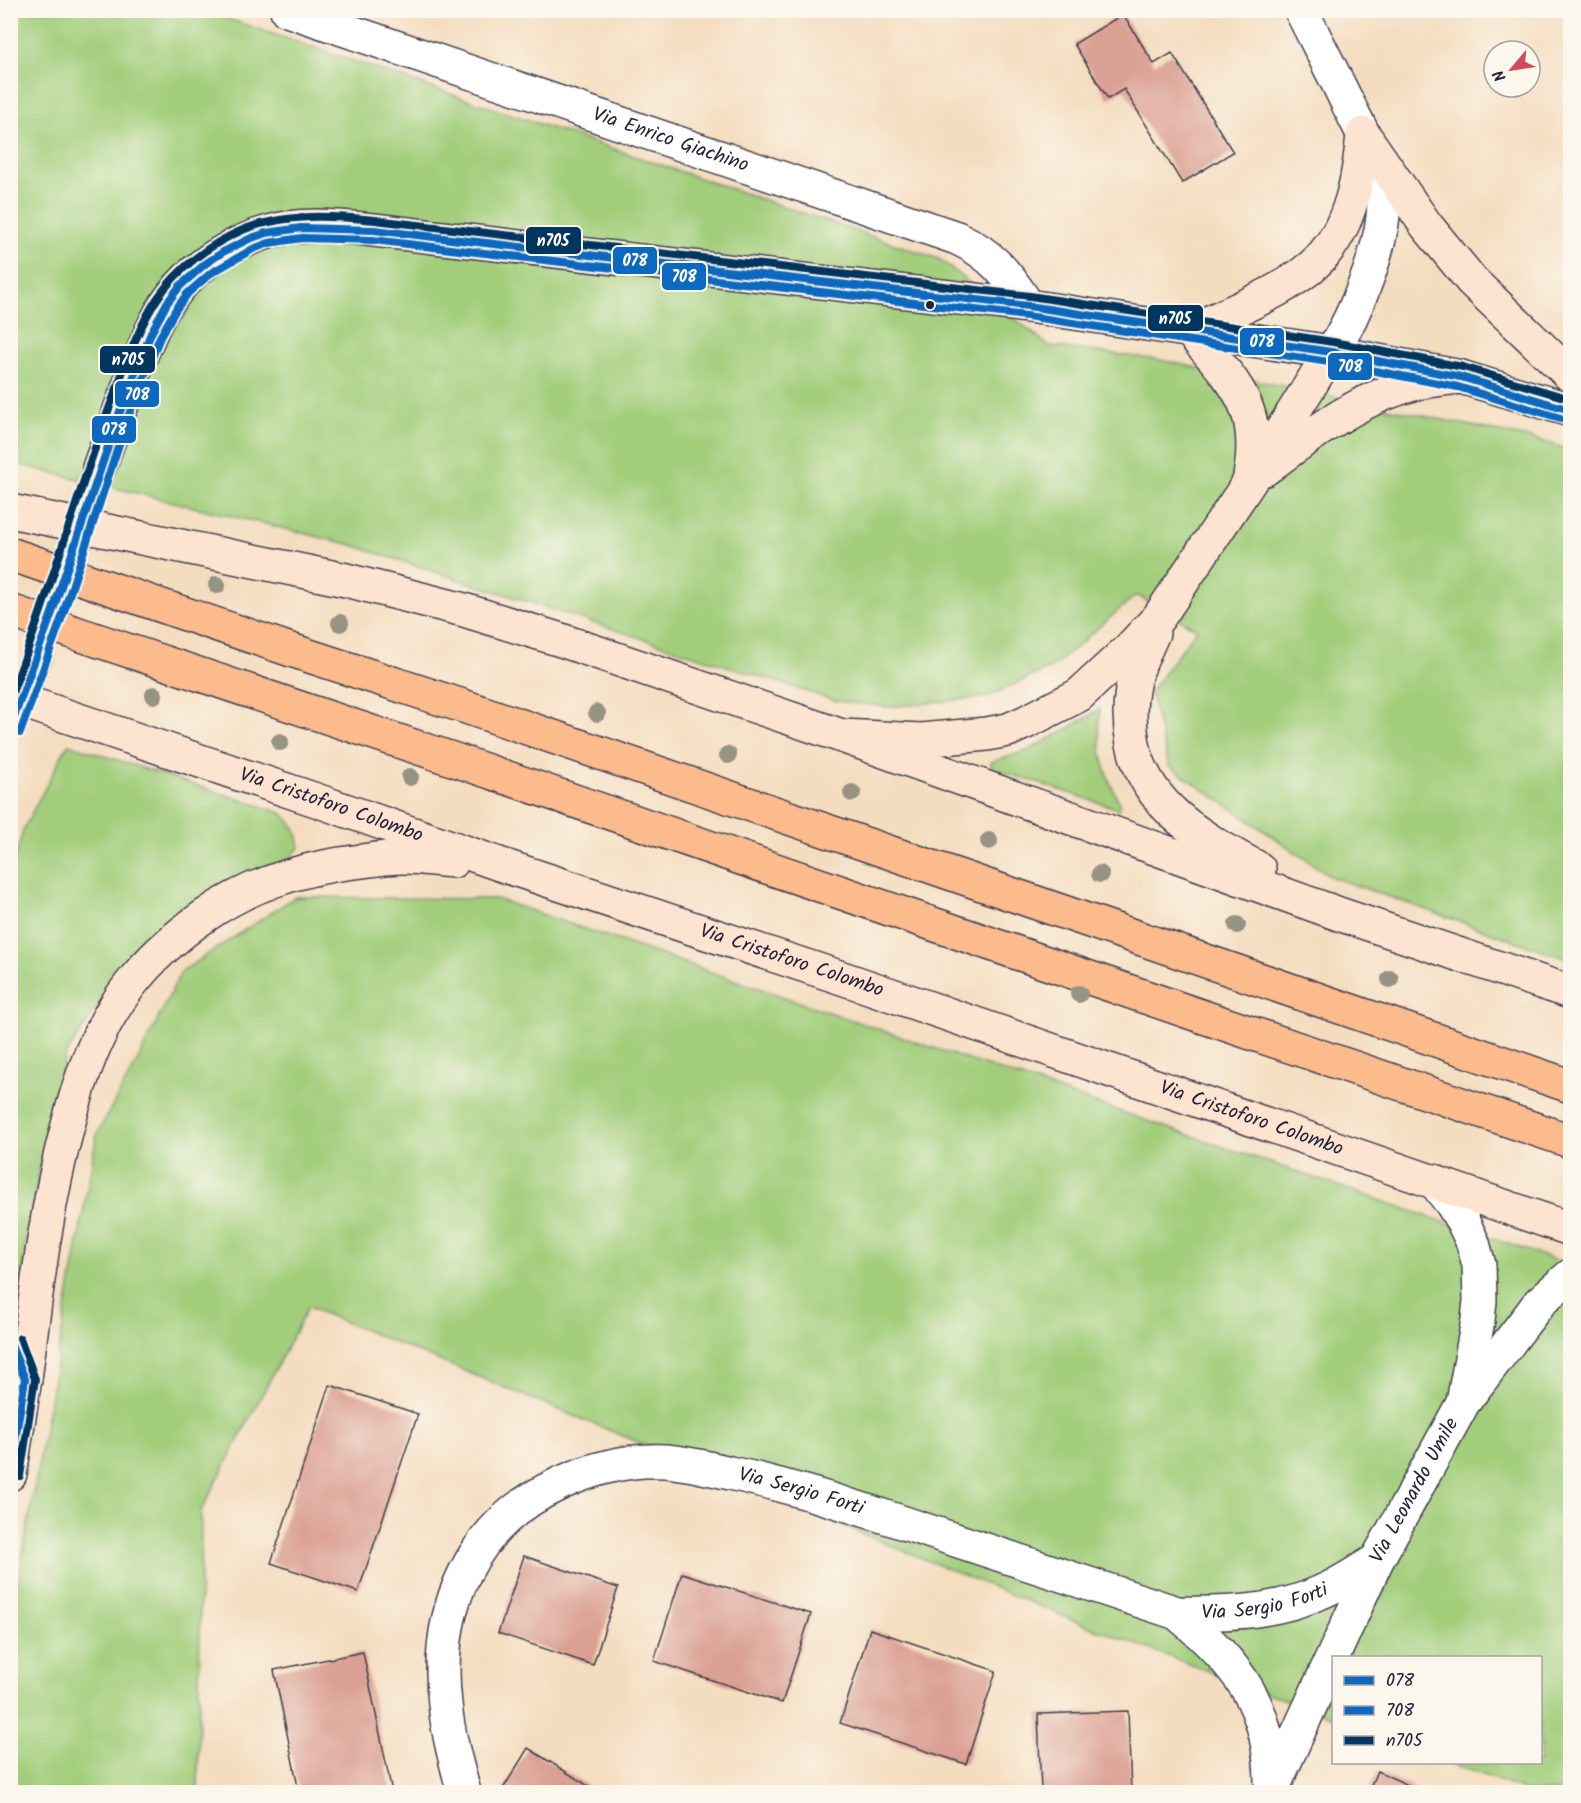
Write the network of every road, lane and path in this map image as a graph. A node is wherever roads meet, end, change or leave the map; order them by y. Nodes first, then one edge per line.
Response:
1 (287, 10) edge
2 (1301, 10) edge
3 (1363, 134) junction
4 (1028, 306) junction
5 (1190, 331) junction
6 (1331, 352) junction
7 (1570, 375) edge
8 (1461, 377) junction
9 (1570, 410) edge
10 (99, 468) tunnel mouth
11 (1250, 481) junction
12 (10, 511) edge
13 (10, 554) edge
14 (10, 611) edge
15 (1159, 617) junction
16 (10, 697) edge
17 (842, 736) junction
18 (502, 865) junction
19 (1339, 914) junction
20 (1570, 992) edge
21 (1570, 1086) edge
22 (1570, 1141) edge
23 (1434, 1181) junction
24 (1570, 1229) edge
25 (1570, 1276) edge
26 (10, 1342) edge
27 (25, 1379) junction
28 (1463, 1403) junction
29 (10, 1474) edge
30 (1377, 1560) junction
31 (1177, 1613) junction
32 (1333, 1656) edge
33 (1332, 1658) edge
34 (464, 1792) edge
35 (1271, 1792) edge

1 - 4 street, Via Enrico Giachino
2 - 3 street
3 - 5 main road
3 - 6 street
3 - 7 main road
4 - 5 main road
4 - 10 main road
5 - 6 main road
5 - 11 main road
6 - 8 street
6 - 11 main road
8 - 9 street
8 - 11 main road
11 - 15 main road
12 - 17 main road
13 - 21 highway
14 - 22 highway
15 - 17 main road
15 - 19 main road
16 - 18 main road, Via Cristoforo Colombo
17 - 19 main road
18 - 23 main road, Via Cristoforo Colombo
18 - 27 main road
19 - 20 main road
23 - 24 main road, Via Cristoforo Colombo
23 - 28 street, Via Leonardo Umile
25 - 28 street
26 - 27 main road
27 - 29 main road
28 - 30 street, Via Leonardo Umile
30 - 31 street, Via Sergio Forti
30 - 32 street, Via Leonardo Umile
31 - 34 street, Via Sergio Forti
31 - 35 street
33 - 35 street, Via Leonardo Umile

